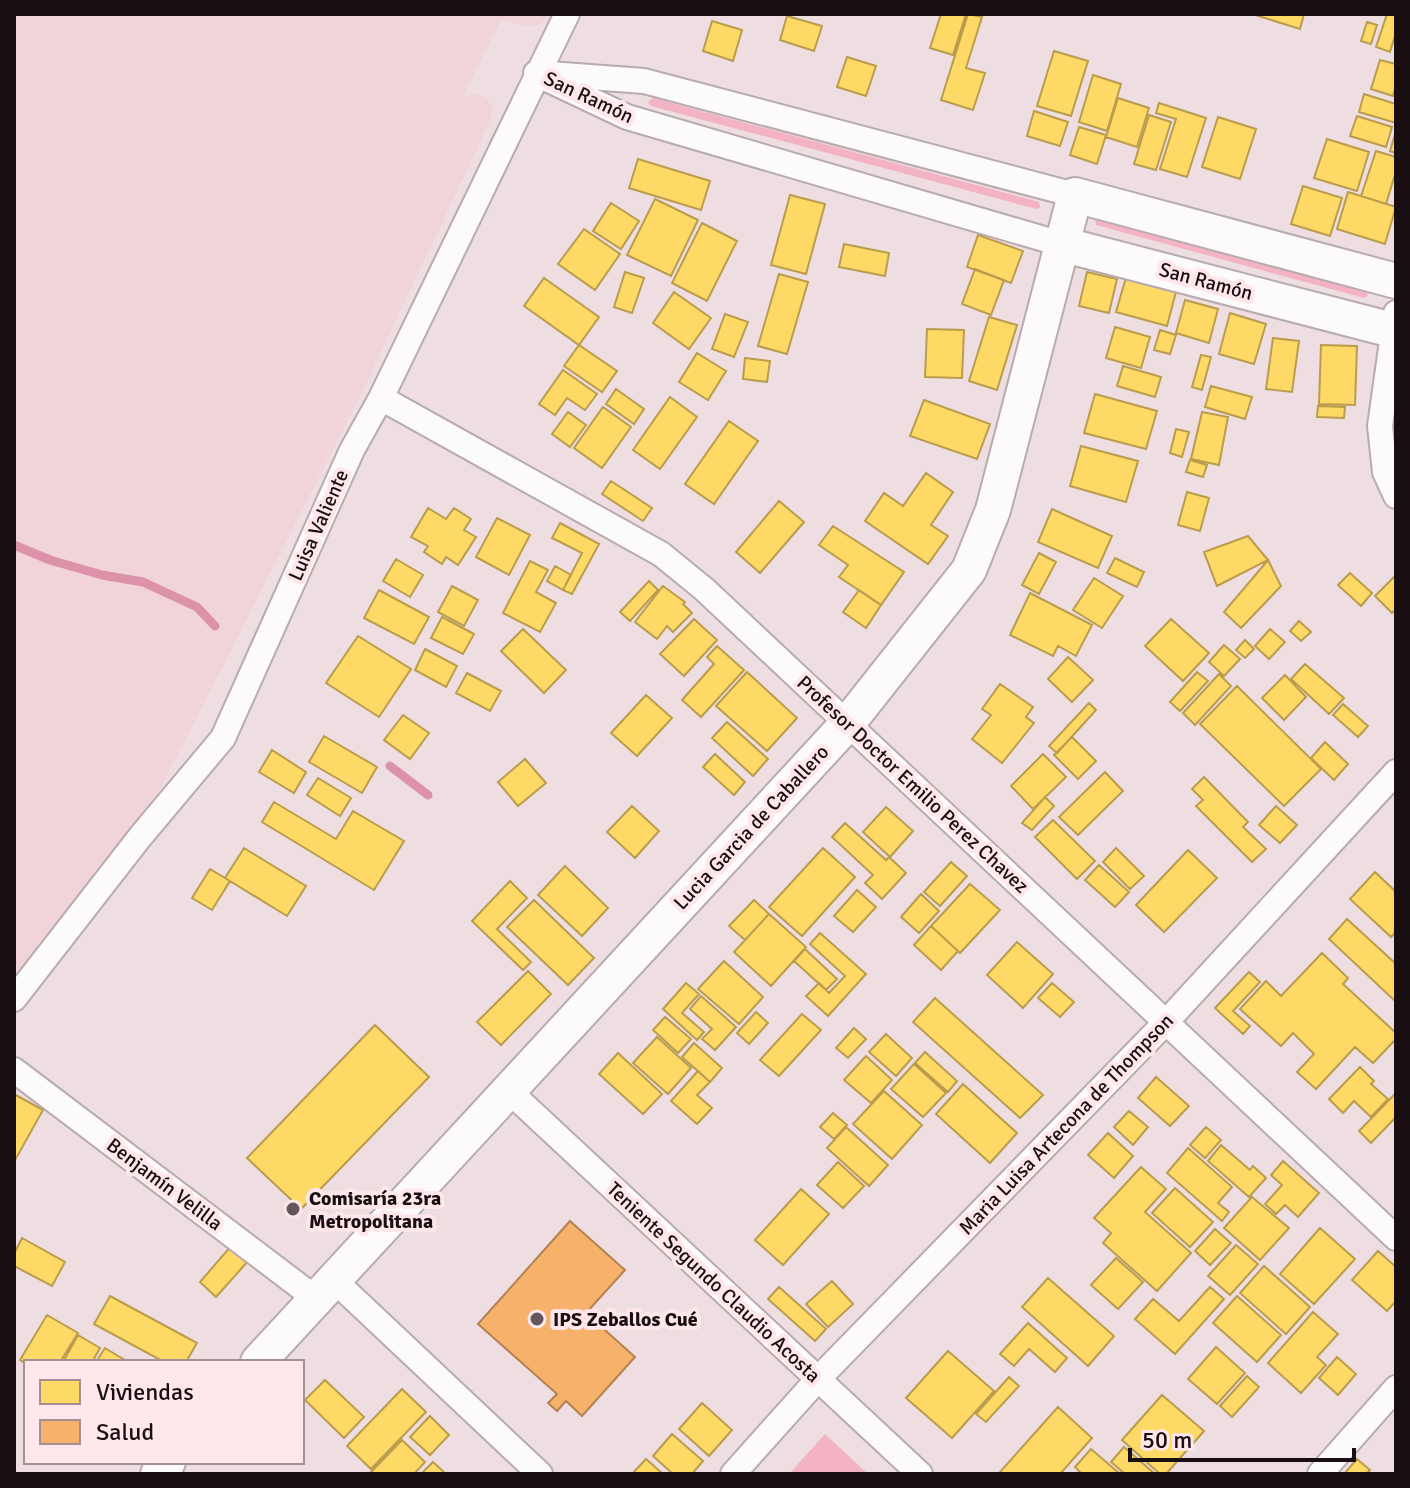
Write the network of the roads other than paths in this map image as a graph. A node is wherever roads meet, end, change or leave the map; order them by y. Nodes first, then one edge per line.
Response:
1 (567, 14) edge
2 (536, 73) junction
3 (1075, 195) junction
4 (1061, 244) junction
5 (1396, 281) edge
6 (1395, 325) edge
7 (381, 398) junction
8 (1396, 496) edge
9 (848, 723) junction
10 (1396, 772) edge
11 (14, 999) edge
12 (1167, 1021) junction
13 (14, 1070) edge
14 (508, 1090) junction
15 (1396, 1238) edge
16 (325, 1289) junction
17 (260, 1360) edge
18 (818, 1379) junction
19 (1396, 1388) edge
20 (540, 1474) edge
21 (733, 1474) edge
22 (920, 1474) edge
23 (1320, 1474) edge

1 - 2 street, Luisa Valiente
2 - 3 street, San Ramón
2 - 4 street, San Ramón
2 - 7 street, Luisa Valiente
3 - 4 street, Lucia Garcia de Caballero
3 - 5 street, San Ramón
4 - 6 street, San Ramón
4 - 9 street, Lucia Garcia de Caballero
6 - 8 street
7 - 9 street, Profesor Doctor Emilio Perez Chavez
7 - 11 street, Luisa Valiente
9 - 12 street, Profesor Doctor Emilio Perez Chavez
9 - 14 street, Lucia Garcia de Caballero
10 - 12 street, Maria Luisa Artecona de Thompson
12 - 15 street, Profesor Doctor Emilio Perez Chavez
12 - 18 street, Maria Luisa Artecona de Thompson
13 - 16 street, Benjamín Velilla
14 - 16 street, Lucia Garcia de Caballero
14 - 18 street, Teniente Segundo Claudio Acosta
16 - 17 street, Lucia Garcia de Caballero
16 - 20 street, Benjamín Velilla
18 - 21 street, Maria Luisa Artecona de Thompson
18 - 22 street, Teniente Segundo Claudio Acosta
19 - 23 street

